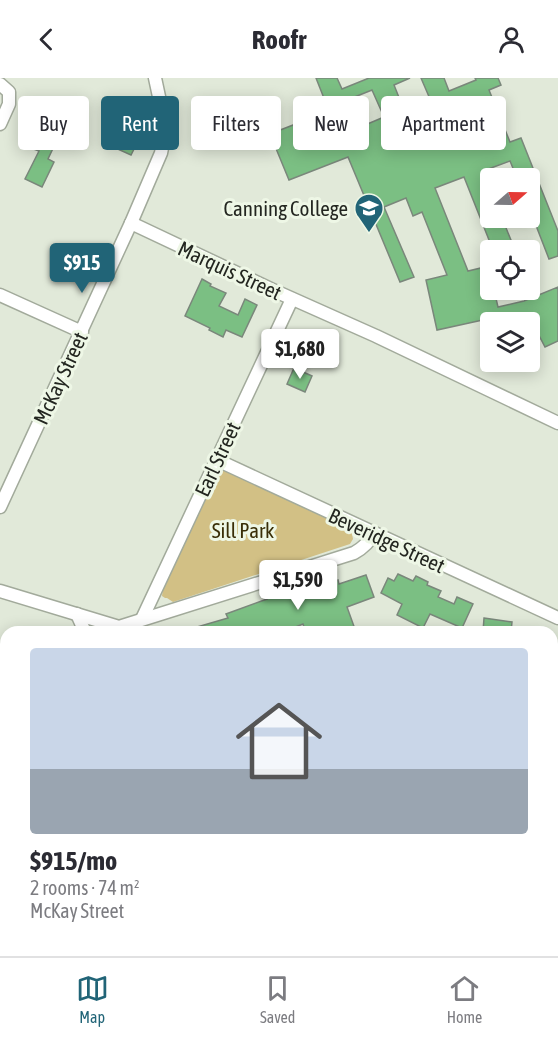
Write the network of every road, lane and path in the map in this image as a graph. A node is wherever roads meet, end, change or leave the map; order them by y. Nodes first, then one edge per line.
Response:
1 (155, 78) edge
2 (0, 84) edge
3 (0, 124) edge
4 (131, 223) junction
5 (0, 295) edge
6 (292, 299) junction
7 (82, 332) junction
8 (558, 423) edge
9 (217, 460) junction
10 (0, 507) edge
11 (374, 533) junction
12 (0, 591) edge
13 (77, 614) junction
14 (558, 618) edge
15 (142, 619) junction
16 (82, 626) edge
17 (116, 626) edge
18 (122, 626) edge

1 - 4 street, McKay Street
2 - 3 street
4 - 6 street, Marquis Street
4 - 7 street, McKay Street
5 - 7 street
6 - 8 street, Marquis Street
6 - 9 street, Earl Street
7 - 10 street, McKay Street
9 - 11 street, Beveridge Street
9 - 15 street, Earl Street
11 - 14 street, Beveridge Street
11 - 15 street
12 - 13 street
13 - 16 street
13 - 17 street
15 - 18 street

